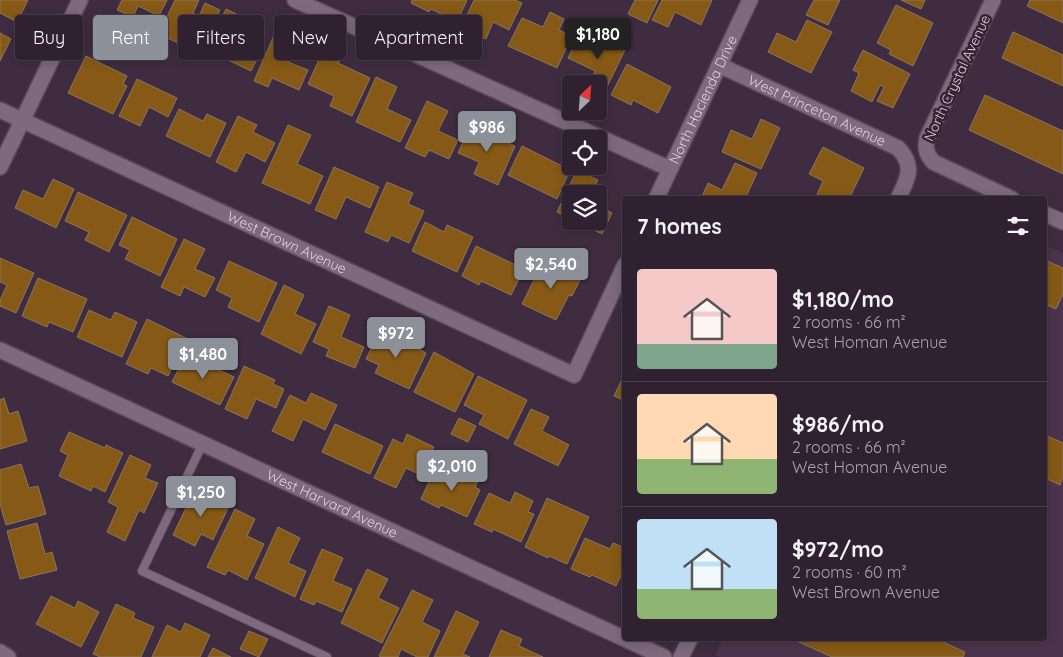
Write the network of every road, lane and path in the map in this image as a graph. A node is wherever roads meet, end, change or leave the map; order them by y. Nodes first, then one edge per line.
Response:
1 (80, 0) edge
2 (295, 0) edge
3 (750, 0) edge
4 (993, 0) edge
5 (719, 65) junction
6 (0, 110) edge
7 (22, 120) junction
8 (0, 167) edge
9 (670, 169) junction
10 (657, 196) edge
11 (899, 196) edge
12 (1005, 196) edge
13 (1047, 215) edge
14 (1063, 222) edge
15 (622, 271) edge
16 (0, 350) edge
17 (203, 443) junction
18 (622, 638) edge
19 (630, 641) edge
20 (689, 641) edge
21 (0, 652) edge
22 (8, 657) edge
23 (327, 657) edge
24 (664, 657) edge
25 (681, 657) edge

1 - 7 street
2 - 9 street
3 - 5 street, North Hacienda Drive
4 - 12 street, North Crystal Avenue
5 - 9 street, North Hacienda Drive
5 - 11 street, West Princeton Avenue
6 - 7 street, West Brown Avenue
7 - 8 street
7 - 15 street, West Brown Avenue
9 - 10 street, North Hacienda Drive
13 - 14 street
16 - 17 street, West Harvard Avenue
17 - 18 street, West Harvard Avenue
17 - 23 lane
19 - 24 street, West Harvard Avenue
20 - 25 street
21 - 22 street

